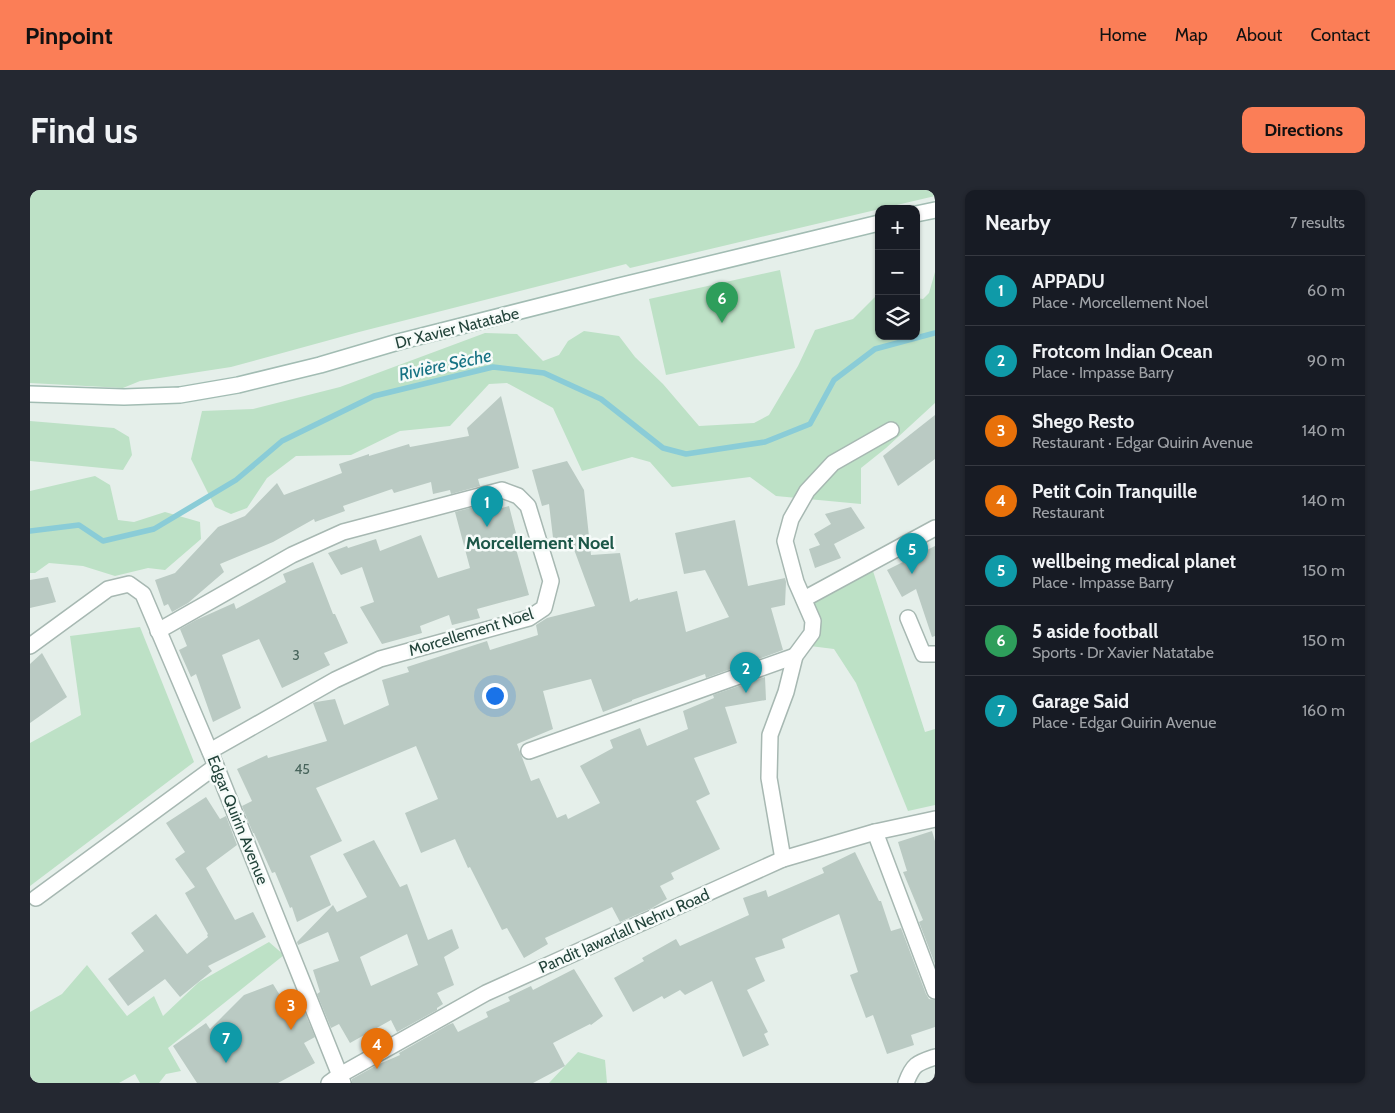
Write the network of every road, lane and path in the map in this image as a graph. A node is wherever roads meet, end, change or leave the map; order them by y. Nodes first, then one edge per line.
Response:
1 (935, 210) edge
2 (920, 213) edge
3 (875, 224) edge
4 (30, 394) edge
5 (891, 430) dead end
6 (935, 528) edge
7 (804, 599) junction
8 (908, 618) dead end
9 (158, 631) junction
10 (30, 646) edge
11 (935, 654) edge
12 (795, 656) junction
13 (529, 751) dead end
14 (210, 752) junction
15 (216, 766) junction
16 (935, 819) edge
17 (875, 832) junction
18 (783, 859) junction
19 (36, 898) dead end
20 (935, 991) edge
21 (935, 1057) edge
22 (337, 1080) edge
23 (906, 1083) edge

1 - 2 street
3 - 4 street, Dr Xavier Natatabe
5 - 7 street
6 - 7 street
7 - 12 street
8 - 11 street
9 - 10 street, Edgar Quirin Avenue
9 - 14 street, Edgar Quirin Avenue
9 - 14 street, Morcellement Noel
12 - 13 street
12 - 18 street
14 - 15 street, Edgar Quirin Avenue
15 - 19 street
15 - 22 street, Edgar Quirin Avenue
16 - 17 street, Pandit Jawarlall Nehru Road
17 - 18 street, Pandit Jawarlall Nehru Road
17 - 20 street
18 - 22 street, Pandit Jawarlall Nehru Road
21 - 23 street

